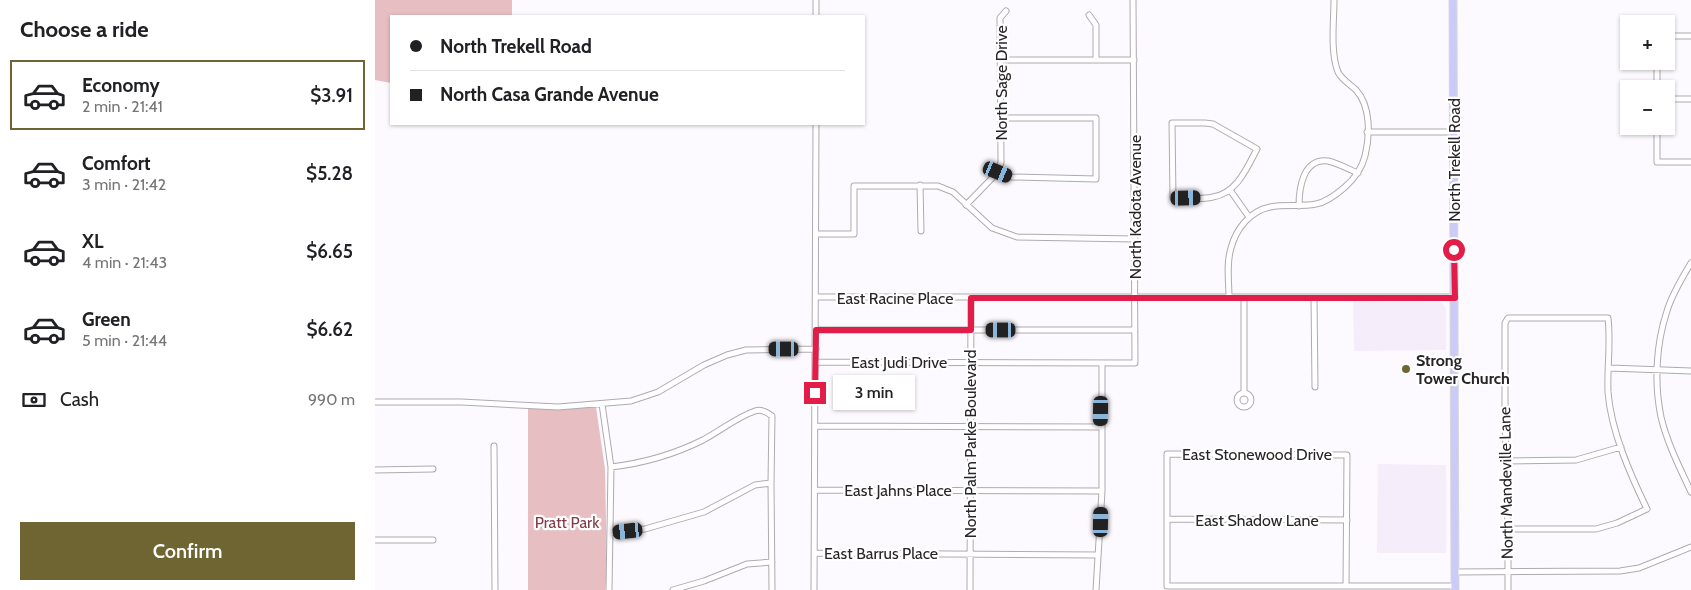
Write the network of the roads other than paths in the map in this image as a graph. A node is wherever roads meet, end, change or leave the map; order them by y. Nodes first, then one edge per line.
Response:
1 (816, 0) edge
2 (1133, 0) edge
3 (1334, 0) edge
4 (1453, 0) edge
5 (1006, 11) dead end
6 (816, 15) edge
7 (1089, 15) dead end
8 (1675, 36) edge
9 (1691, 36) edge
10 (1000, 60) junction
11 (1096, 60) junction
12 (1134, 60) junction
13 (1675, 99) edge
14 (1691, 99) edge
15 (1001, 118) junction
16 (816, 125) edge
17 (1367, 132) junction
18 (1454, 132) junction
19 (1657, 135) edge
20 (1691, 162) edge
21 (998, 172) junction
22 (1358, 173) junction
23 (920, 185) junction
24 (1230, 190) junction
25 (966, 205) junction
26 (1299, 206) junction
27 (1249, 217) junction
28 (921, 231) dead end
29 (816, 234) junction
30 (1135, 239) junction
31 (1691, 263) edge
32 (816, 297) junction
33 (1229, 297) junction
34 (971, 298) junction
35 (1135, 298) junction
36 (1244, 298) junction
37 (1314, 298) junction
38 (1455, 298) junction
39 (816, 330) junction
40 (971, 330) junction
41 (1135, 330) junction
42 (816, 349) junction
43 (815, 362) junction
44 (971, 363) junction
45 (1102, 364) junction
46 (1609, 368) junction
47 (1658, 370) junction
48 (1691, 371) edge
49 (1315, 386) dead end
50 (1245, 393) dead end
51 (375, 402) edge
52 (602, 404) junction
53 (815, 426) junction
54 (971, 426) junction
55 (1101, 427) junction
56 (494, 446) dead end
57 (1621, 447) junction
58 (1506, 461) junction
59 (611, 467) junction
60 (433, 469) dead end
61 (375, 470) edge
62 (771, 483) junction
63 (815, 490) junction
64 (971, 490) junction
65 (1102, 491) junction
66 (1691, 492) edge
67 (1167, 519) junction
68 (1347, 520) junction
69 (1508, 529) junction
70 (610, 533) junction
71 (375, 540) edge
72 (433, 540) dead end
73 (1691, 547) edge
74 (814, 553) junction
75 (970, 553) junction
76 (1097, 556) junction
77 (772, 562) junction
78 (1455, 572) junction
79 (1508, 572) junction
80 (1346, 586) junction
81 (1455, 588) edge
82 (495, 590) edge
83 (609, 590) edge
84 (673, 590) edge
85 (772, 590) edge
86 (815, 590) edge
87 (970, 590) edge
88 (1096, 590) edge
89 (1508, 590) edge

1 - 6 street
2 - 12 street, North Kadota Avenue
3 - 17 street
4 - 18 main road, North Trekell Road
5 - 10 street, North Sage Drive
7 - 11 street
8 - 9 street
10 - 11 street
10 - 15 street, North Sage Drive
11 - 12 street
12 - 30 street, North Kadota Avenue
13 - 14 street
15 - 21 street, North Sage Drive
15 - 21 street
16 - 29 street
17 - 18 street
17 - 22 street
18 - 38 main road, North Trekell Road
19 - 20 street
21 - 25 street
22 - 26 street
22 - 26 street
23 - 25 street
23 - 28 street
23 - 29 street
24 - 24 street
24 - 27 street
25 - 30 street
26 - 27 street
27 - 33 street
29 - 32 street
30 - 35 street, North Kadota Avenue
31 - 47 street
32 - 34 street, East Racine Place
32 - 39 street
33 - 35 street, East Racine Place
33 - 36 street, East Racine Place
34 - 35 street, East Racine Place
34 - 40 street, North Palm Parke Boulevard
35 - 41 street, North Kadota Avenue
36 - 37 street, East Racine Place
36 - 50 street
37 - 38 street, East Racine Place
37 - 49 street
38 - 78 main road, North Trekell Road
39 - 40 street
39 - 42 street
40 - 41 street
40 - 44 street, North Palm Parke Boulevard
41 - 45 street, North Kadota Avenue
42 - 43 street
42 - 52 street
43 - 44 street, East Judi Drive
43 - 53 street
44 - 45 street, East Judi Drive
44 - 54 street, North Palm Parke Boulevard
45 - 55 street
46 - 47 street
46 - 57 street
46 - 58 street, North Mandeville Lane
47 - 48 street
47 - 66 street
51 - 52 street
52 - 59 street
53 - 54 street
53 - 63 street
54 - 55 street
54 - 64 street, North Palm Parke Boulevard
55 - 65 street
56 - 82 street
57 - 58 street
57 - 69 street
58 - 69 street, North Mandeville Lane
59 - 62 street
59 - 70 street
60 - 61 street
62 - 70 street
62 - 77 street
63 - 64 street, East Jahns Place
63 - 74 street
64 - 65 street, East Jahns Place
64 - 75 street, North Palm Parke Boulevard
65 - 76 street
67 - 68 street, East Shadow Lane
67 - 68 street, East Stonewood Drive
67 - 80 street
68 - 80 street
69 - 79 street, North Mandeville Lane
70 - 83 street
71 - 72 street
73 - 79 street
74 - 75 street, East Barrus Place
74 - 86 street
75 - 76 street, East Barrus Place
75 - 87 street, North Palm Parke Boulevard
76 - 88 street
77 - 84 street
77 - 85 street
78 - 79 street
78 - 81 main road, North Trekell Road
79 - 89 street, North Mandeville Lane
80 - 81 street

